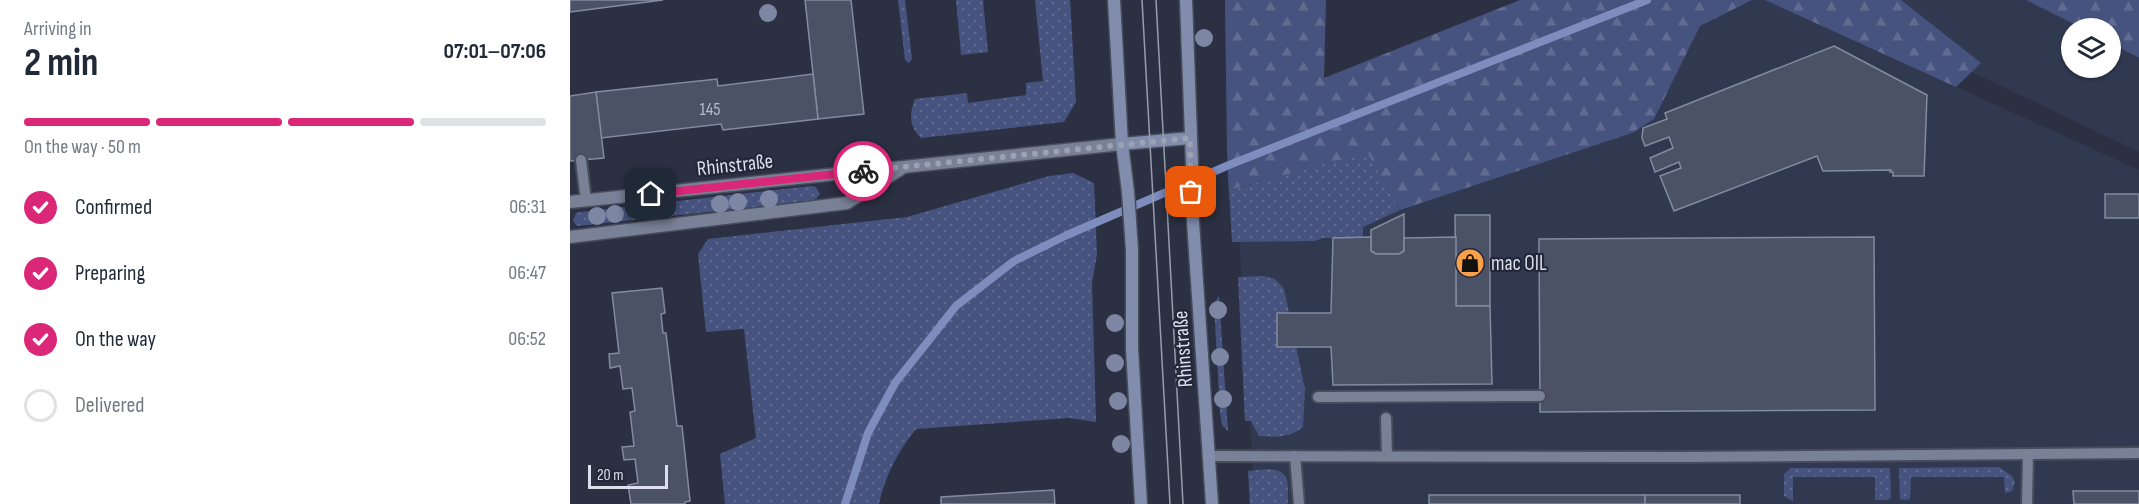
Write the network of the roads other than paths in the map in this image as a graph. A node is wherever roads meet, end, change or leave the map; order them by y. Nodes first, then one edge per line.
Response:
1 (1114, 0) edge
2 (1186, 0) edge
3 (1190, 138) junction
4 (1122, 144) junction
5 (581, 160) dead end
6 (904, 167) junction
7 (586, 201) junction
8 (570, 202) edge
9 (570, 237) edge
10 (1540, 396) dead end
11 (1318, 397) dead end
12 (1386, 418) dead end
13 (2139, 453) edge
14 (2028, 454) junction
15 (1210, 456) junction
16 (1295, 456) junction
17 (1387, 456) junction
18 (1141, 504) edge
19 (1212, 504) edge
20 (1299, 504) edge
21 (2027, 504) edge

1 - 4 main road
2 - 3 main road
3 - 4 main road
3 - 15 main road, Rhinstraße
4 - 6 street, Rhinstraße
4 - 18 main road
5 - 7 lane
6 - 7 street, Rhinstraße
6 - 9 street, Rhinstraße
7 - 8 street, Rhinstraße
10 - 11 lane
12 - 17 lane
13 - 14 lane
14 - 17 lane
14 - 21 lane
15 - 16 lane
15 - 19 main road, Rhinstraße
16 - 17 lane
16 - 20 lane

